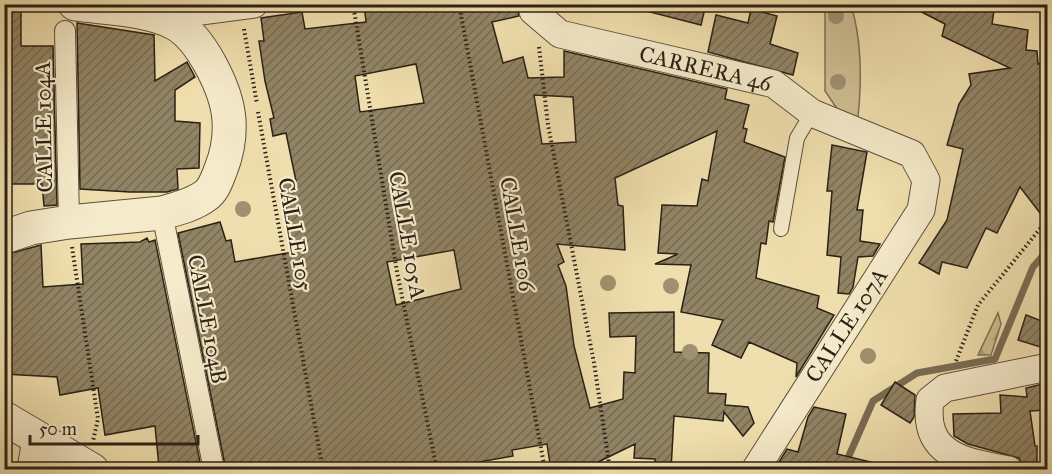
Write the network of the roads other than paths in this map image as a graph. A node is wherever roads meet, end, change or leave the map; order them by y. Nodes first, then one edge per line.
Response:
1 (247, 5) edge
2 (533, 8) edge
3 (136, 11) edge
4 (70, 18) edge
5 (812, 113) junction
6 (926, 180) joint
7 (162, 213) junction
8 (69, 222) junction
9 (781, 229) dead end
10 (4, 237) edge
11 (1047, 367) edge
12 (4, 418) edge
13 (36, 438) junction
14 (88, 467) edge
15 (755, 468) edge
16 (31, 470) edge
17 (214, 470) edge
18 (1009, 470) edge

1 - 3 street
2 - 5 street, CARRERA 46
3 - 4 street
3 - 7 street
4 - 8 street, CALLE 104A
5 - 6 street, CARRERA 46
5 - 9 lane
6 - 15 street, CALLE 107A
7 - 8 street
7 - 17 street, CALLE 104B
8 - 10 street
11 - 18 street
12 - 13 street
13 - 14 street
13 - 16 street

